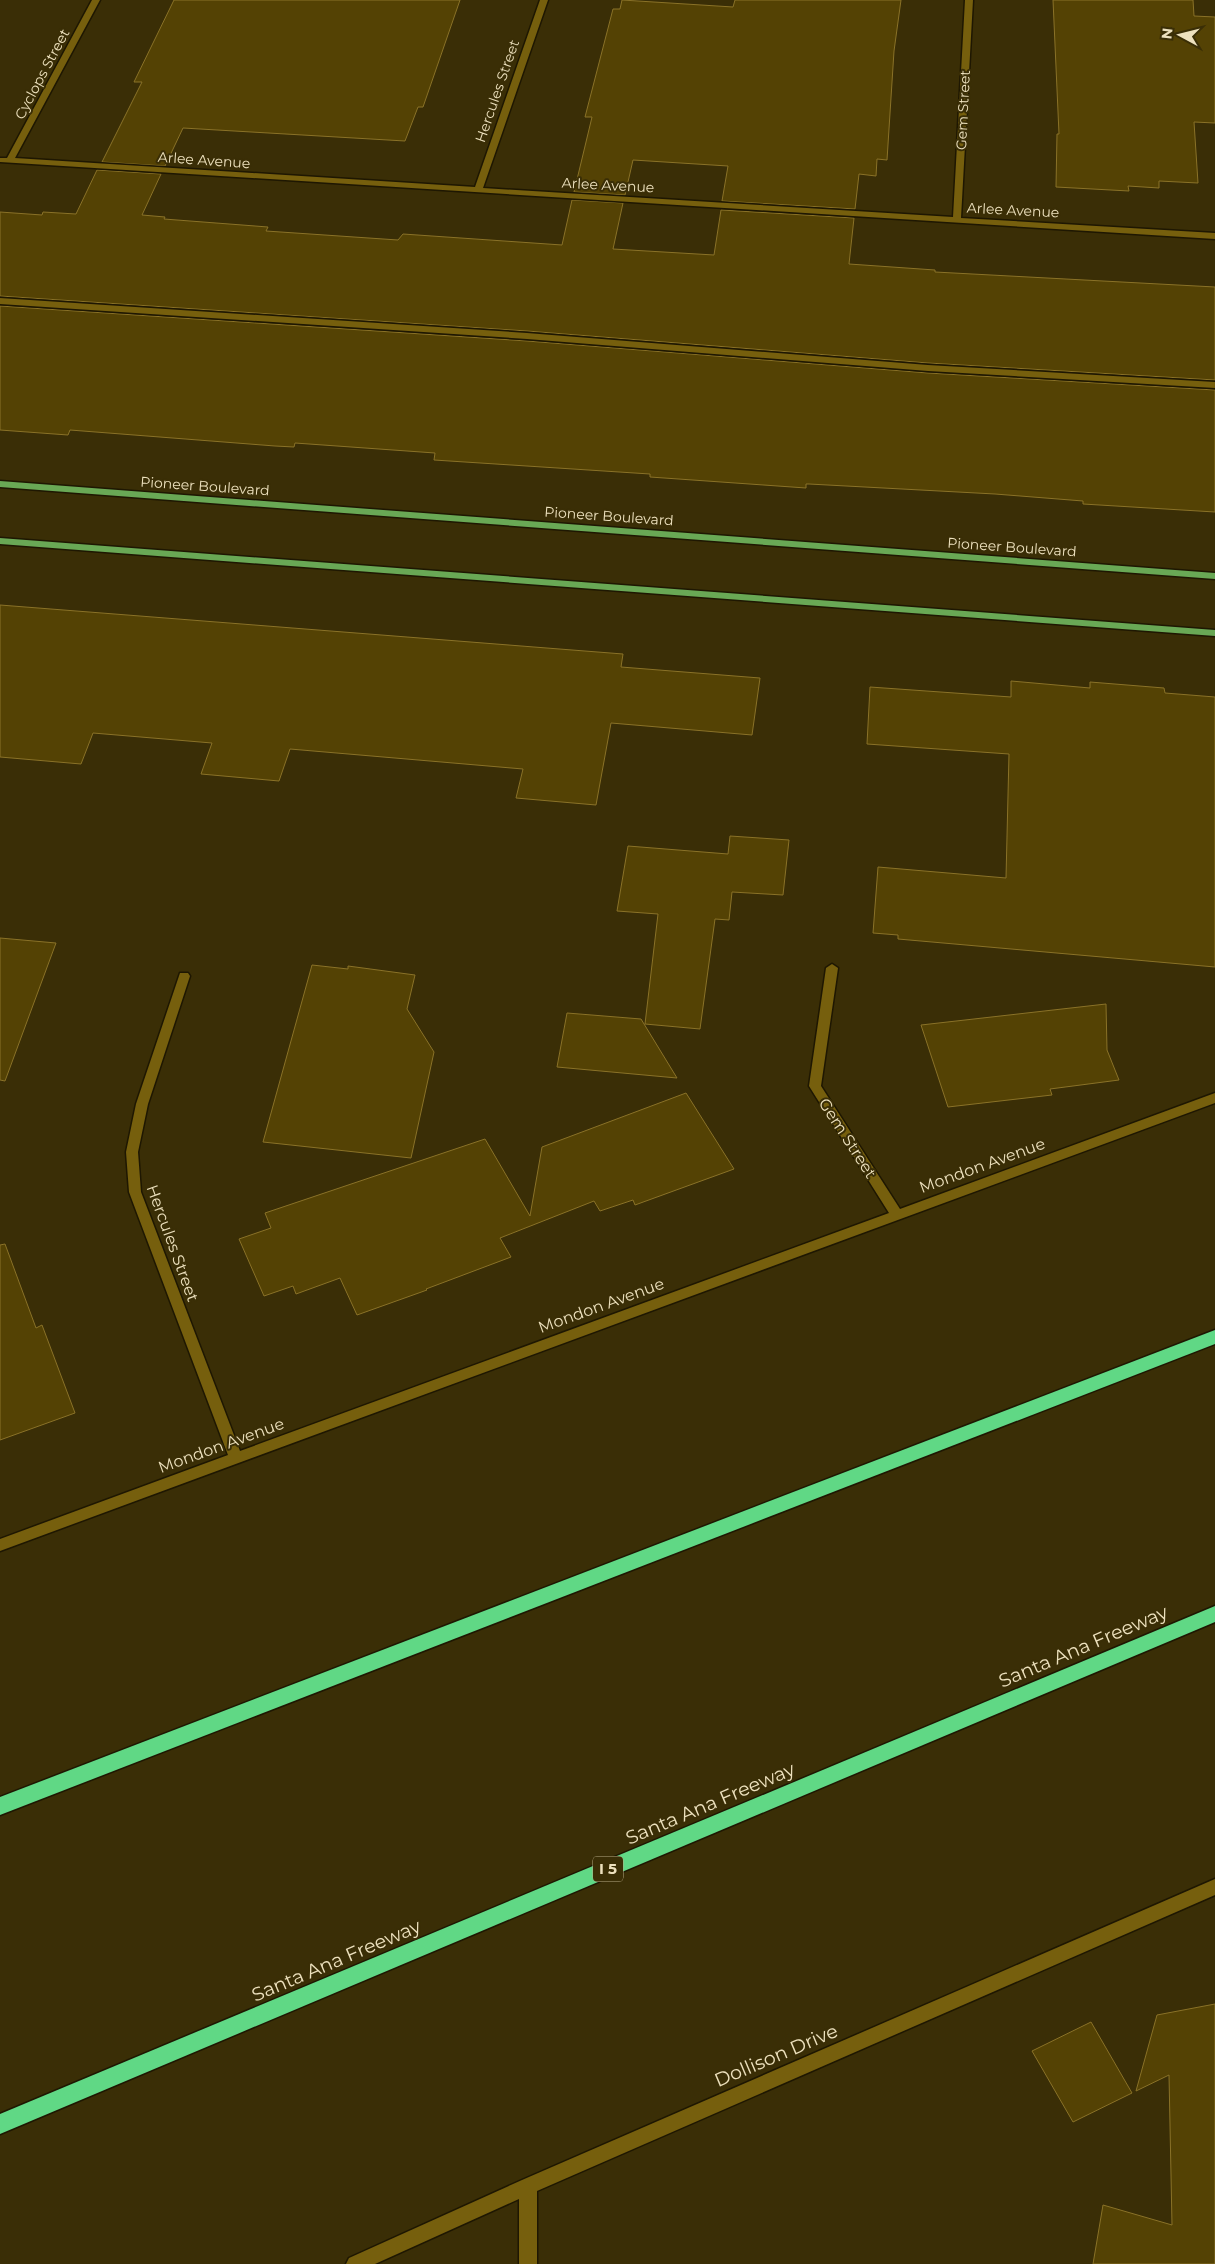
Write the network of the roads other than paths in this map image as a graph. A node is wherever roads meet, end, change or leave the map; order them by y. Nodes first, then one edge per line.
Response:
1 (96, 0) edge
2 (544, 0) edge
3 (969, 0) edge
4 (5, 160) edge
5 (478, 191) junction
6 (958, 220) junction
7 (1215, 236) edge
8 (0, 301) edge
9 (1215, 385) edge
10 (0, 484) edge
11 (0, 542) edge
12 (1215, 576) edge
13 (1215, 633) edge
14 (832, 968) dead end
15 (184, 976) dead end
16 (1215, 1098) edge
17 (897, 1215) junction
18 (1215, 1337) edge
19 (236, 1458) junction
20 (0, 1545) edge
21 (1215, 1614) edge
22 (0, 1806) edge
23 (1215, 1887) edge
24 (0, 2124) edge
25 (528, 2186) junction
26 (355, 2264) edge
27 (528, 2264) edge

1 - 4 street, Cyclops Street
2 - 5 street, Hercules Street
3 - 6 street, Gem Street
4 - 5 street, Arlee Avenue
5 - 6 street, Arlee Avenue
6 - 7 street, Arlee Avenue
8 - 9 street
10 - 12 main road, Pioneer Boulevard
11 - 13 main road
14 - 17 street, Gem Street
15 - 19 street, Hercules Street
16 - 17 street, Mondon Avenue
17 - 19 street, Mondon Avenue
18 - 22 highway
19 - 20 street, Mondon Avenue
21 - 24 highway, Santa Ana Freeway / I 5
23 - 25 street, Dollison Drive
25 - 26 street, Dollison Drive
25 - 27 street

